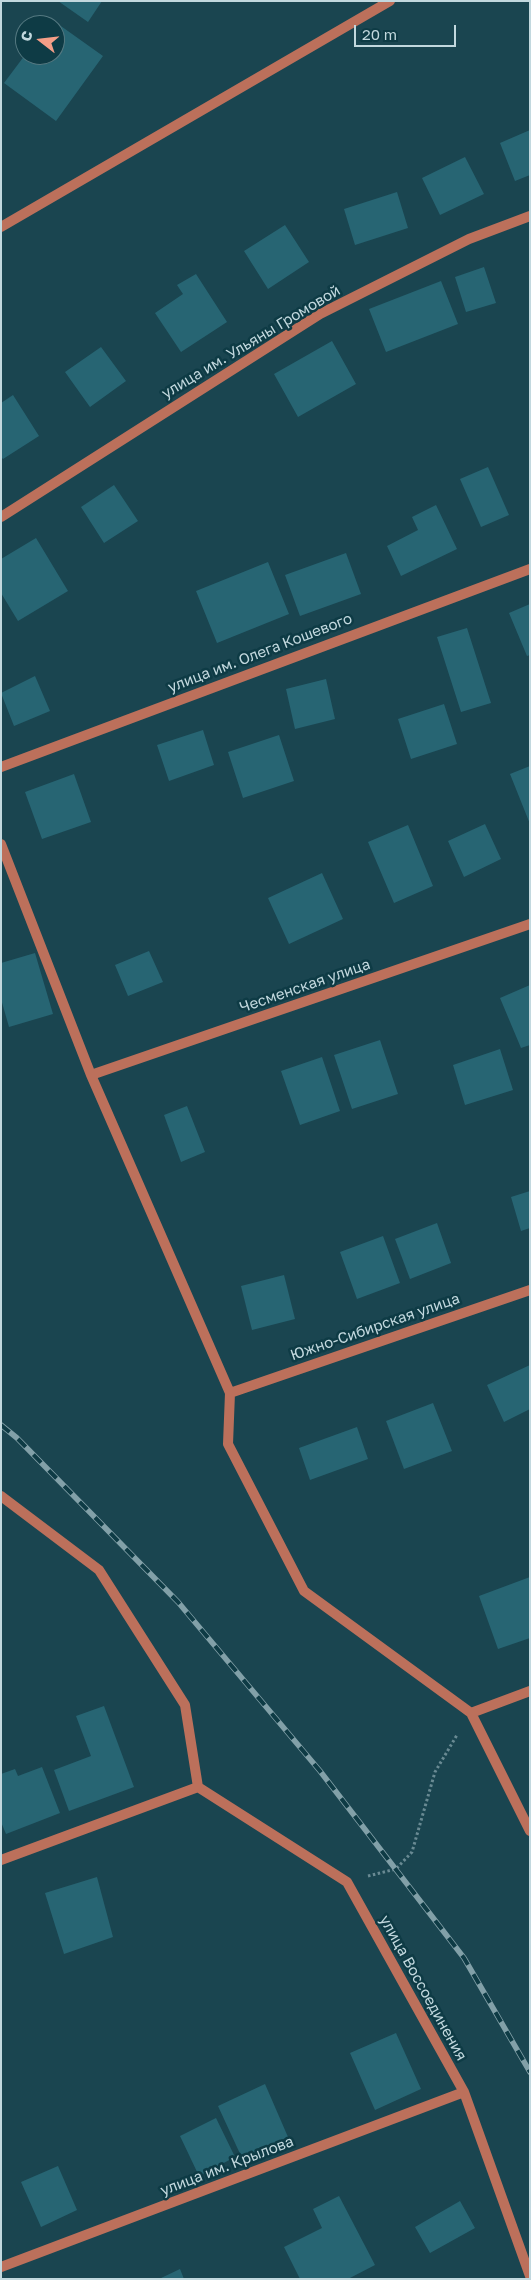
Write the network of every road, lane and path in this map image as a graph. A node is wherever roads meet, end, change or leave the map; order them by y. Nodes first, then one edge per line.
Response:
1 (390, 1) edge
2 (530, 216) edge
3 (1, 227) edge
4 (1, 517) edge
5 (530, 569) edge
6 (1, 767) edge
7 (1, 844) edge
8 (530, 924) edge
9 (91, 1075) junction
10 (530, 1290) edge
11 (230, 1393) junction
12 (1, 1496) edge
13 (530, 1691) edge
14 (471, 1713) junction
15 (198, 1787) junction
16 (530, 1831) edge
17 (1, 1860) edge
18 (348, 1882) junction
19 (464, 2092) junction
20 (1, 2267) edge
21 (530, 2276) edge

1 - 3 street
2 - 4 street, улица им. Ульяны Громовой
5 - 6 street, улица им. Олега Кошевого
7 - 9 street
8 - 9 street, Чесменская улица
9 - 11 street
10 - 11 street, Южно-Сибирская улица
11 - 14 street
12 - 15 street
13 - 14 street
14 - 16 street
14 - 18 path
15 - 17 street
15 - 18 street, улица Воссоединения
18 - 19 street, улица Воссоединения
19 - 20 street, улица им. Крылова
19 - 21 street, улица Воссоединения

